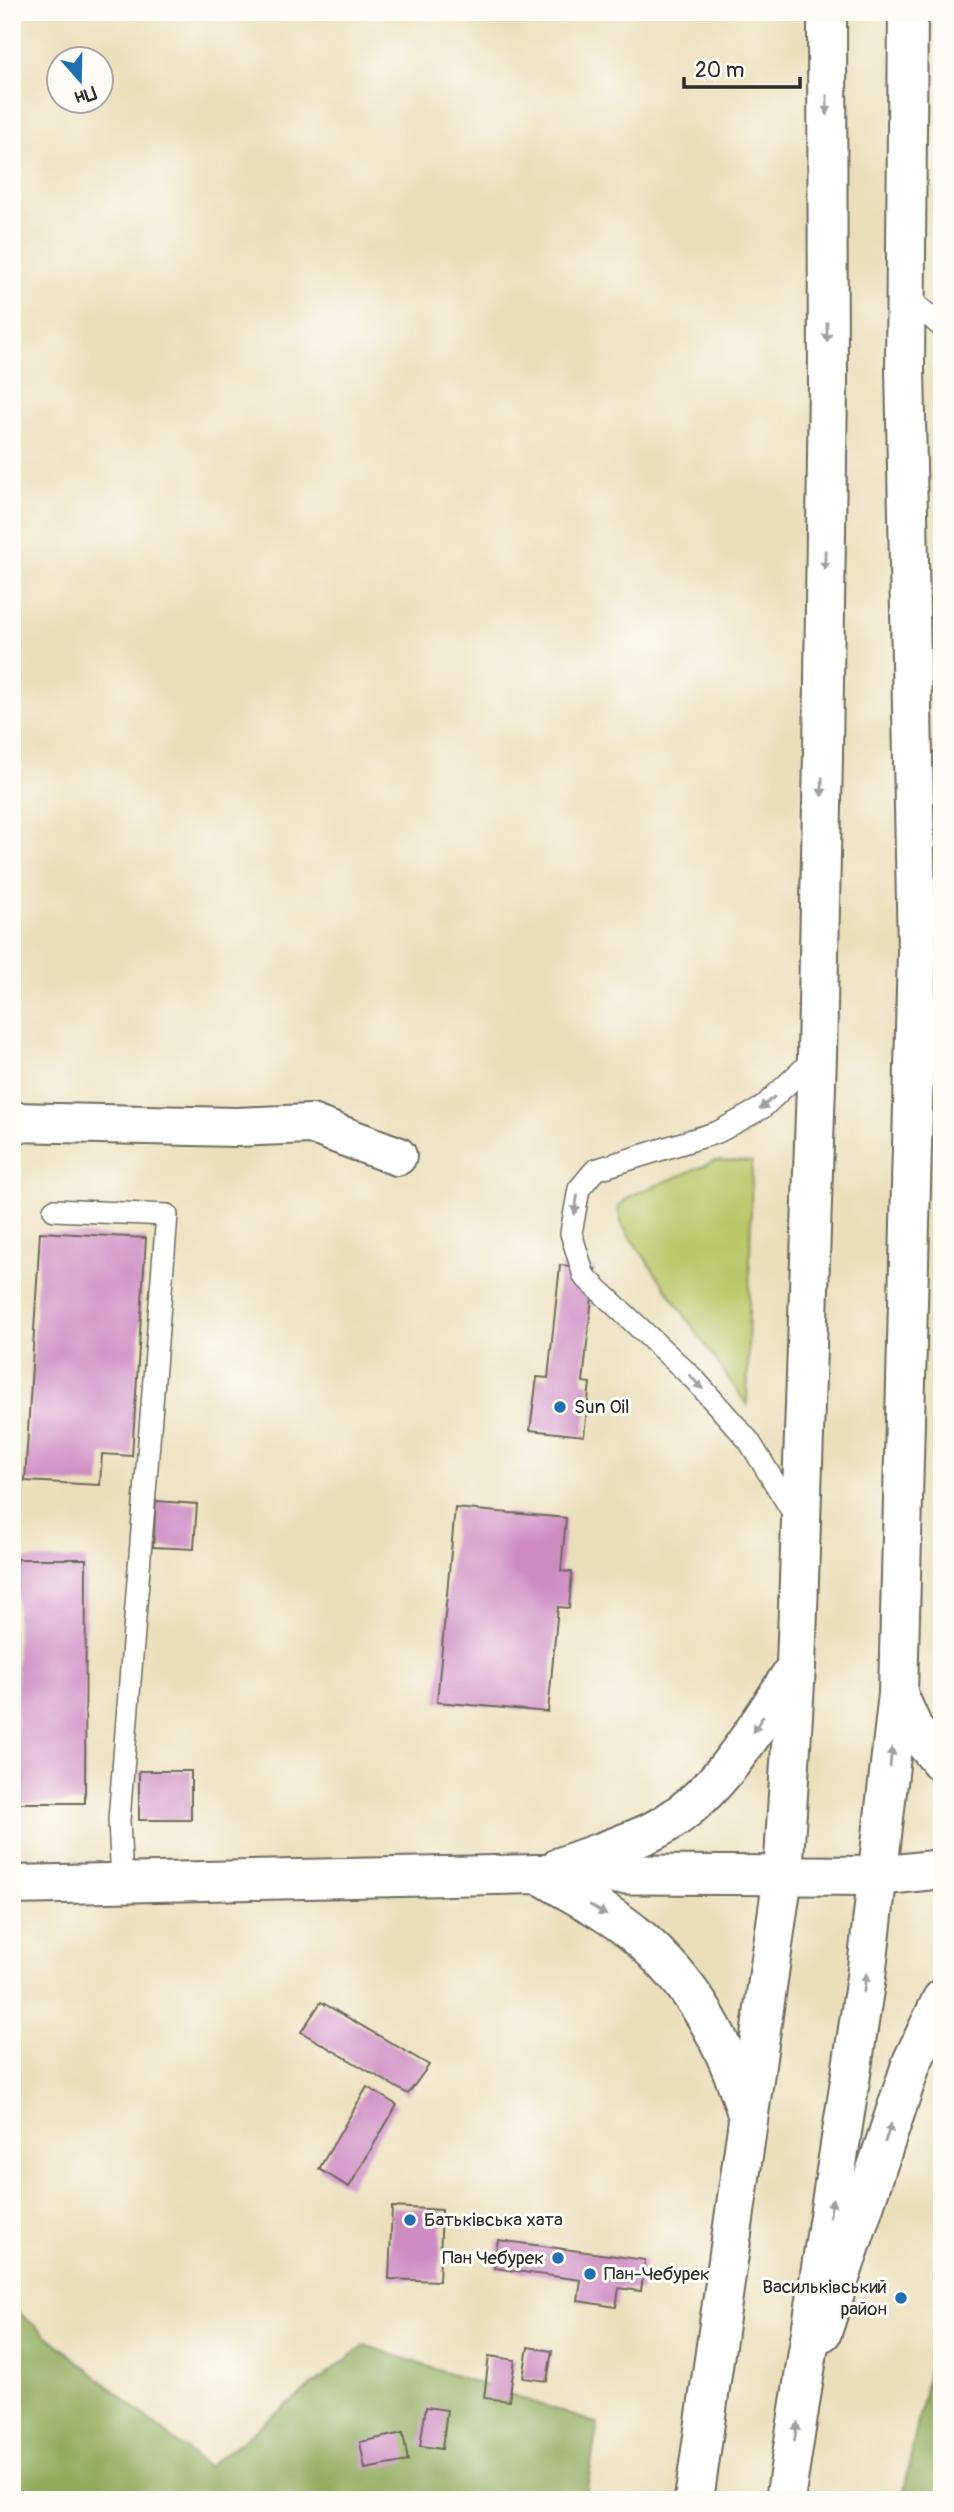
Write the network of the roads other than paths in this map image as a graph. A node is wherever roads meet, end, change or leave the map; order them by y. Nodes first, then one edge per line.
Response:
1 (827, 12) edge
2 (908, 12) edge
3 (906, 296) junction
4 (942, 327) edge
5 (929, 951) edge
6 (817, 1056) junction
7 (12, 1122) edge
8 (397, 1157) dead end
9 (54, 1209) dead end
10 (800, 1525) junction
11 (796, 1667) junction
12 (898, 1694) junction
13 (942, 1763) edge
14 (942, 1869) edge
15 (540, 1874) junction
16 (783, 1875) junction
17 (878, 1876) junction
18 (122, 1883) junction
19 (12, 1885) edge
20 (942, 1999) edge
21 (747, 2114) junction
22 (804, 2384) junction
23 (694, 2500) edge
24 (785, 2500) edge

1 -> 6 main road
2 - 3 main road
3 - 4 lane
3 - 5 main road
5 - 12 main road
6 - 10 main road
6 -> 10 lane
7 - 8 main road
9 - 18 lane
10 - 11 main road
11 -> 15 main road
11 - 16 main road
12 - 13 main road
17 -> 12 main road
14 - 17 main road
15 - 16 main road
15 - 18 main road
15 -> 21 main road
16 - 17 main road
16 - 21 main road
22 -> 17 main road
18 - 19 main road
22 -> 20 main road
21 - 23 main road
24 -> 22 main road

